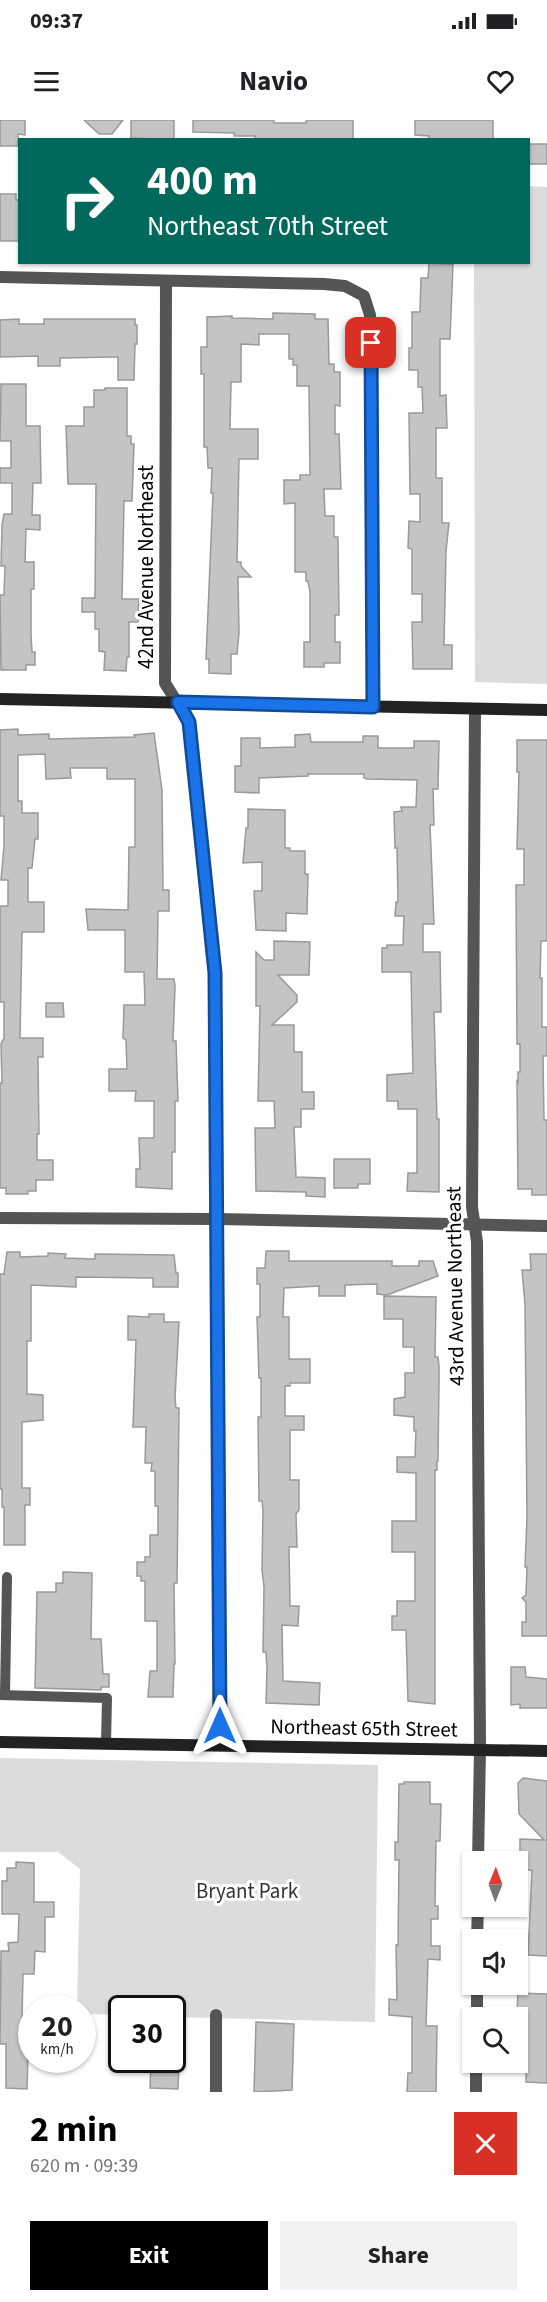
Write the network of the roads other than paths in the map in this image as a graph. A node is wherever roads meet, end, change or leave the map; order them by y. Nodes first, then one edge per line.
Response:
1 (0, 277) edge
2 (166, 281) junction
3 (0, 699) edge
4 (178, 702) junction
5 (373, 707) junction
6 (475, 709) junction
7 (547, 710) edge
8 (0, 1218) edge
9 (217, 1219) junction
10 (474, 1224) junction
11 (547, 1226) edge
12 (7, 1577) dead end
13 (3, 1597) edge
14 (2, 1695) edge
15 (0, 1742) edge
16 (106, 1743) junction
17 (220, 1744) junction
18 (480, 1749) junction
19 (547, 1750) edge
20 (478, 1851) edge
21 (216, 2015) dead end
22 (476, 2073) edge
23 (216, 2092) edge
24 (476, 2092) edge

1 - 2 street
2 - 4 street, 42nd Avenue Northeast
2 - 5 street
3 - 4 street
4 - 5 street
4 - 9 street, 42nd Avenue Northeast
5 - 6 street
6 - 7 street
6 - 10 street, 43rd Avenue Northeast
8 - 9 street
9 - 10 street
9 - 17 street, 42nd Avenue Northeast
10 - 11 street
10 - 18 street, 43rd Avenue Northeast
12 - 13 lane
13 - 14 lane
14 - 16 lane
15 - 16 street, Northeast 65th Street
16 - 17 street, Northeast 65th Street
17 - 18 street, Northeast 65th Street
18 - 19 street, Northeast 65th Street
18 - 20 street, 43rd Avenue Northeast
21 - 23 street
22 - 24 street

